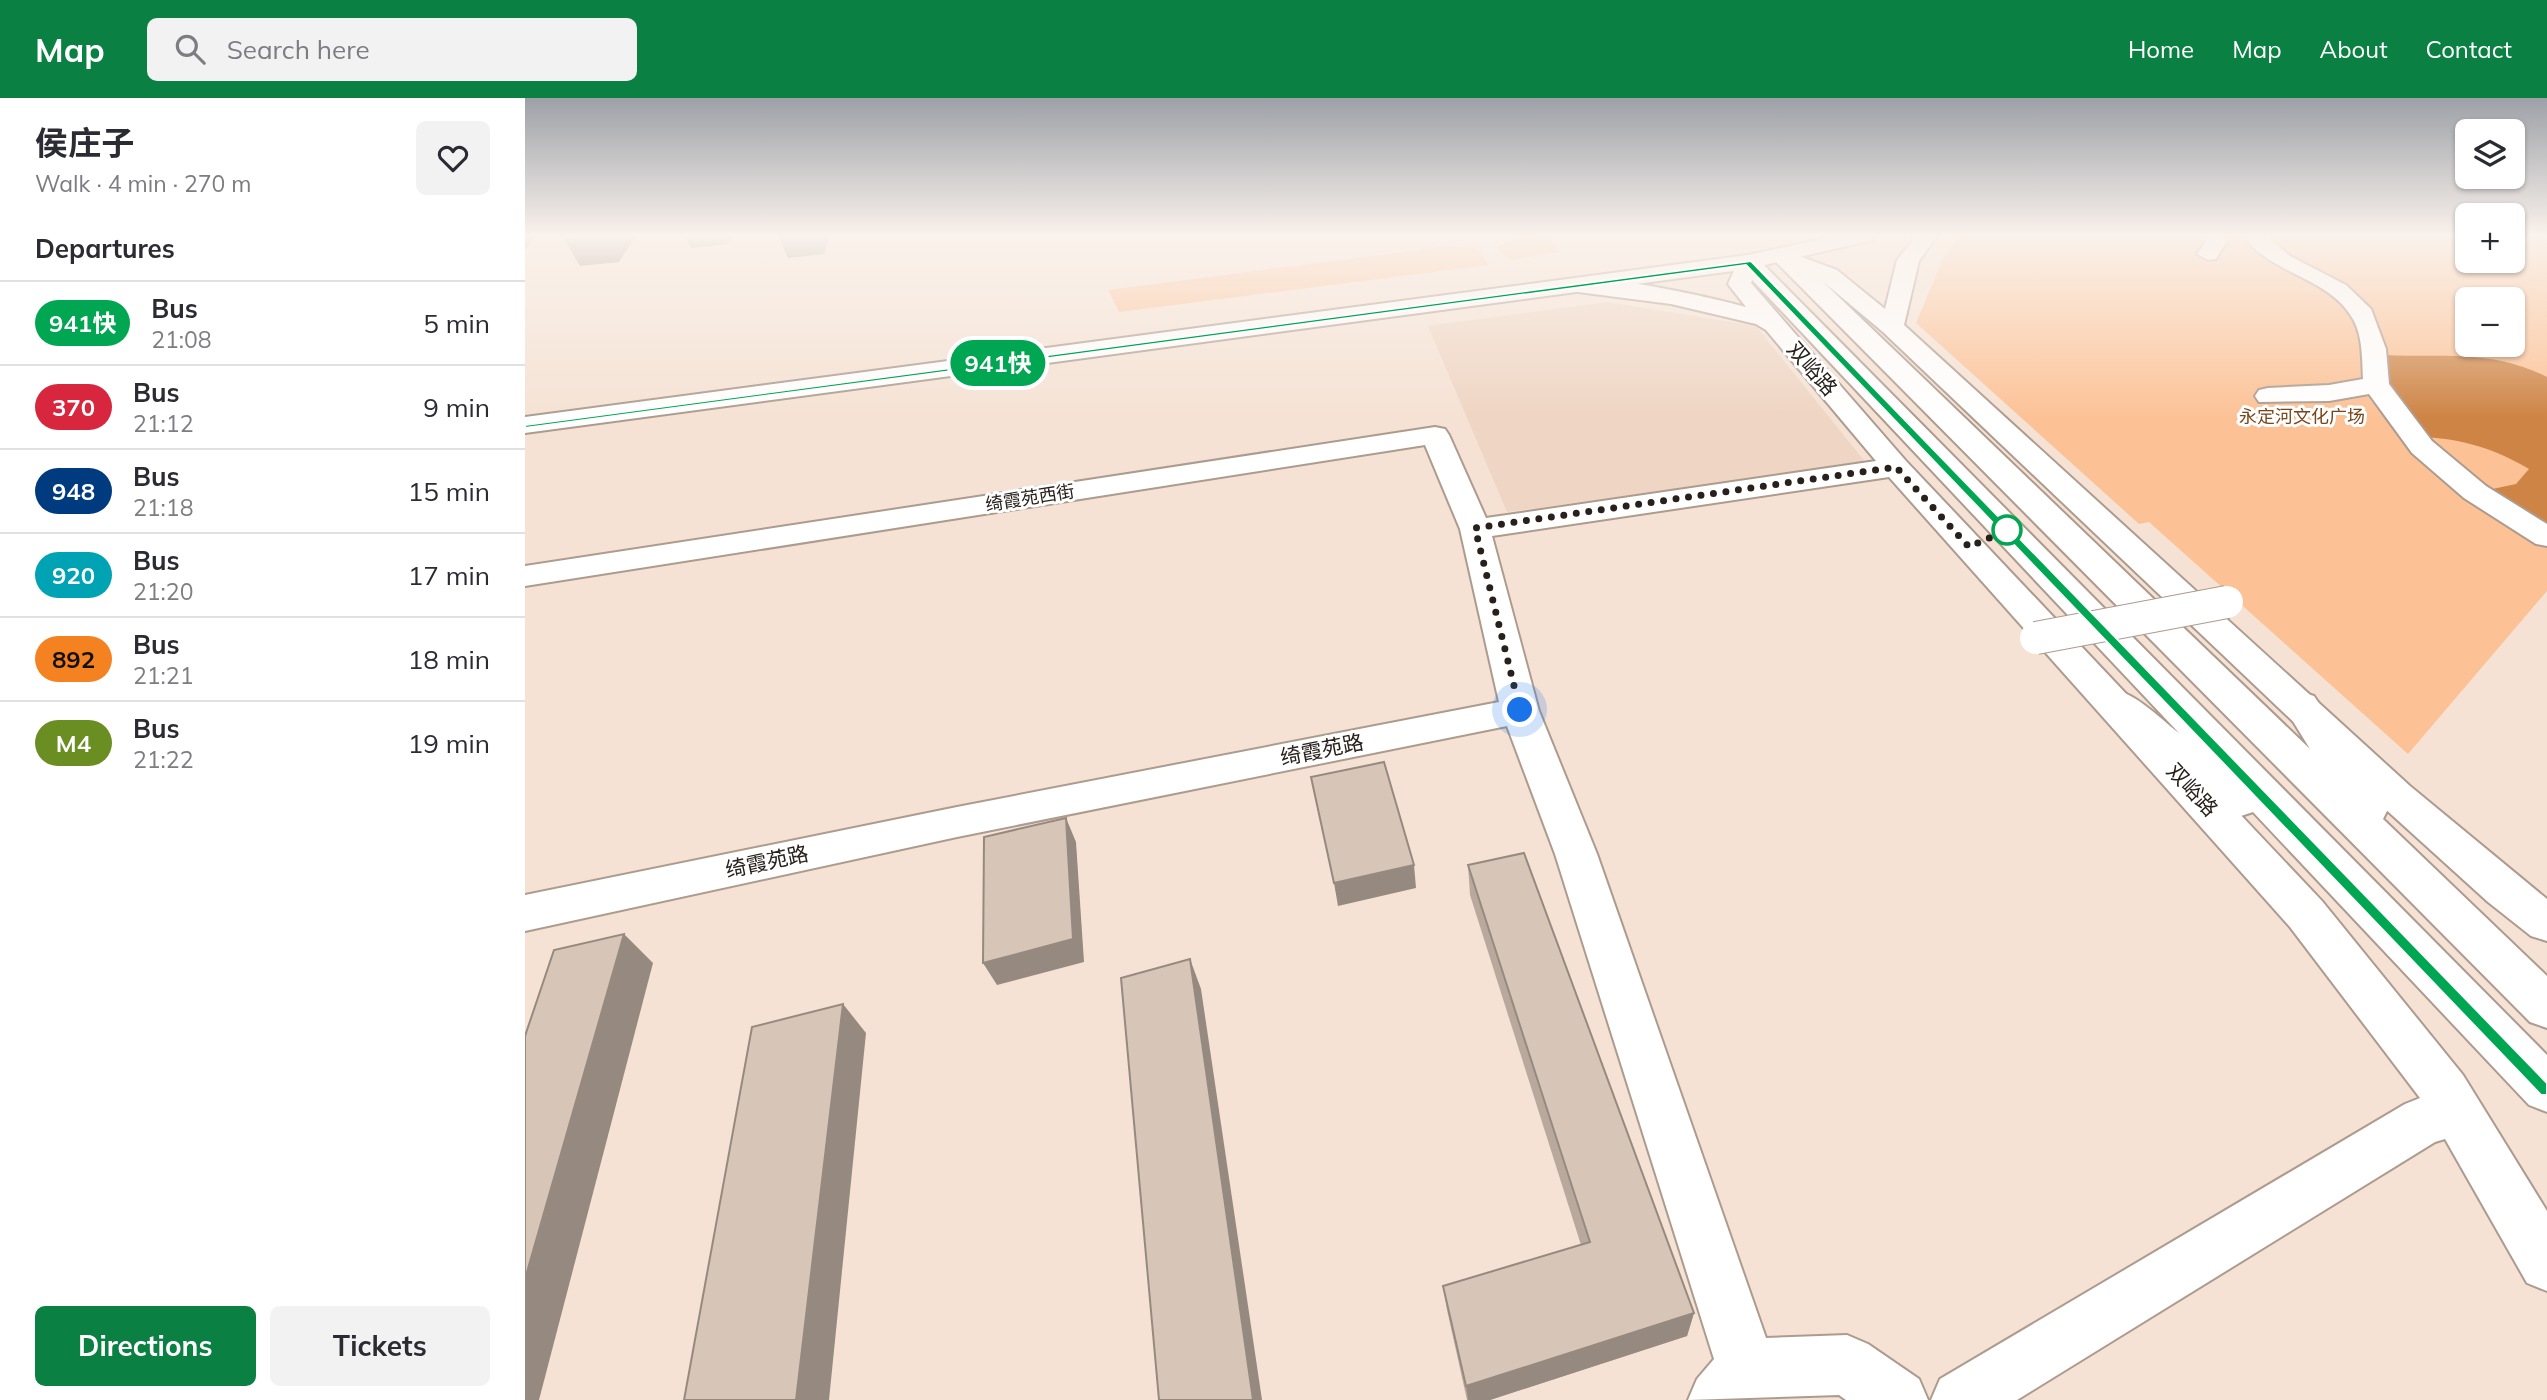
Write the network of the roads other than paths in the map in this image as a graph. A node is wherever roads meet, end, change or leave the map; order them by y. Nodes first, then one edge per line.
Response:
1 (1369, 297) edge
2 (1490, 297) edge
3 (1671, 297) edge
4 (1750, 297) edge
5 (1805, 297) edge
6 (1811, 297) edge
7 (1855, 297) edge
8 (1899, 297) edge
9 (2345, 297) edge
10 (1892, 327) junction
11 (1777, 328) junction
12 (2376, 386) junction
13 (2268, 396) dead end
14 (525, 407) edge
15 (525, 425) edge
16 (1896, 467) junction
17 (1475, 528) junction
18 (2547, 537) edge
19 (525, 576) edge
20 (2227, 603) dead end
21 (2036, 638) dead end
22 (2109, 699) junction
23 (2301, 705) junction
24 (1520, 710) junction
25 (2405, 867) junction
26 (2348, 883) junction
27 (525, 913) edge
28 (2547, 923) edge
29 (2547, 1007) edge
30 (2547, 1089) edge
31 (2458, 1112) junction
32 (2547, 1263) edge
33 (1732, 1384) edge
34 (1898, 1400) edge
35 (1961, 1400) edge

1 - 14 main road
2 - 15 main road
3 - 11 main road
4 - 11 main road, 双峪路
5 - 26 main road, 双峪路
6 - 25 main road
7 - 10 main road
8 - 10 main road
9 - 12 main road
10 - 23 main road
11 - 16 main road, 双峪路
12 - 13 main road
12 - 18 main road
16 - 17 main road
16 - 22 main road, 双峪路
17 - 19 main road, 绮霞苑西街
17 - 24 main road
20 - 21 main road, bridge
22 - 26 main road
22 - 31 main road, 双峪路
23 - 25 main road
23 - 28 main road
24 - 27 main road, 绮霞苑路
24 - 33 main road
25 - 29 main road
26 - 30 main road, 双峪路
31 - 32 main road, 双峪路
31 - 35 main road
33 - 34 main road

